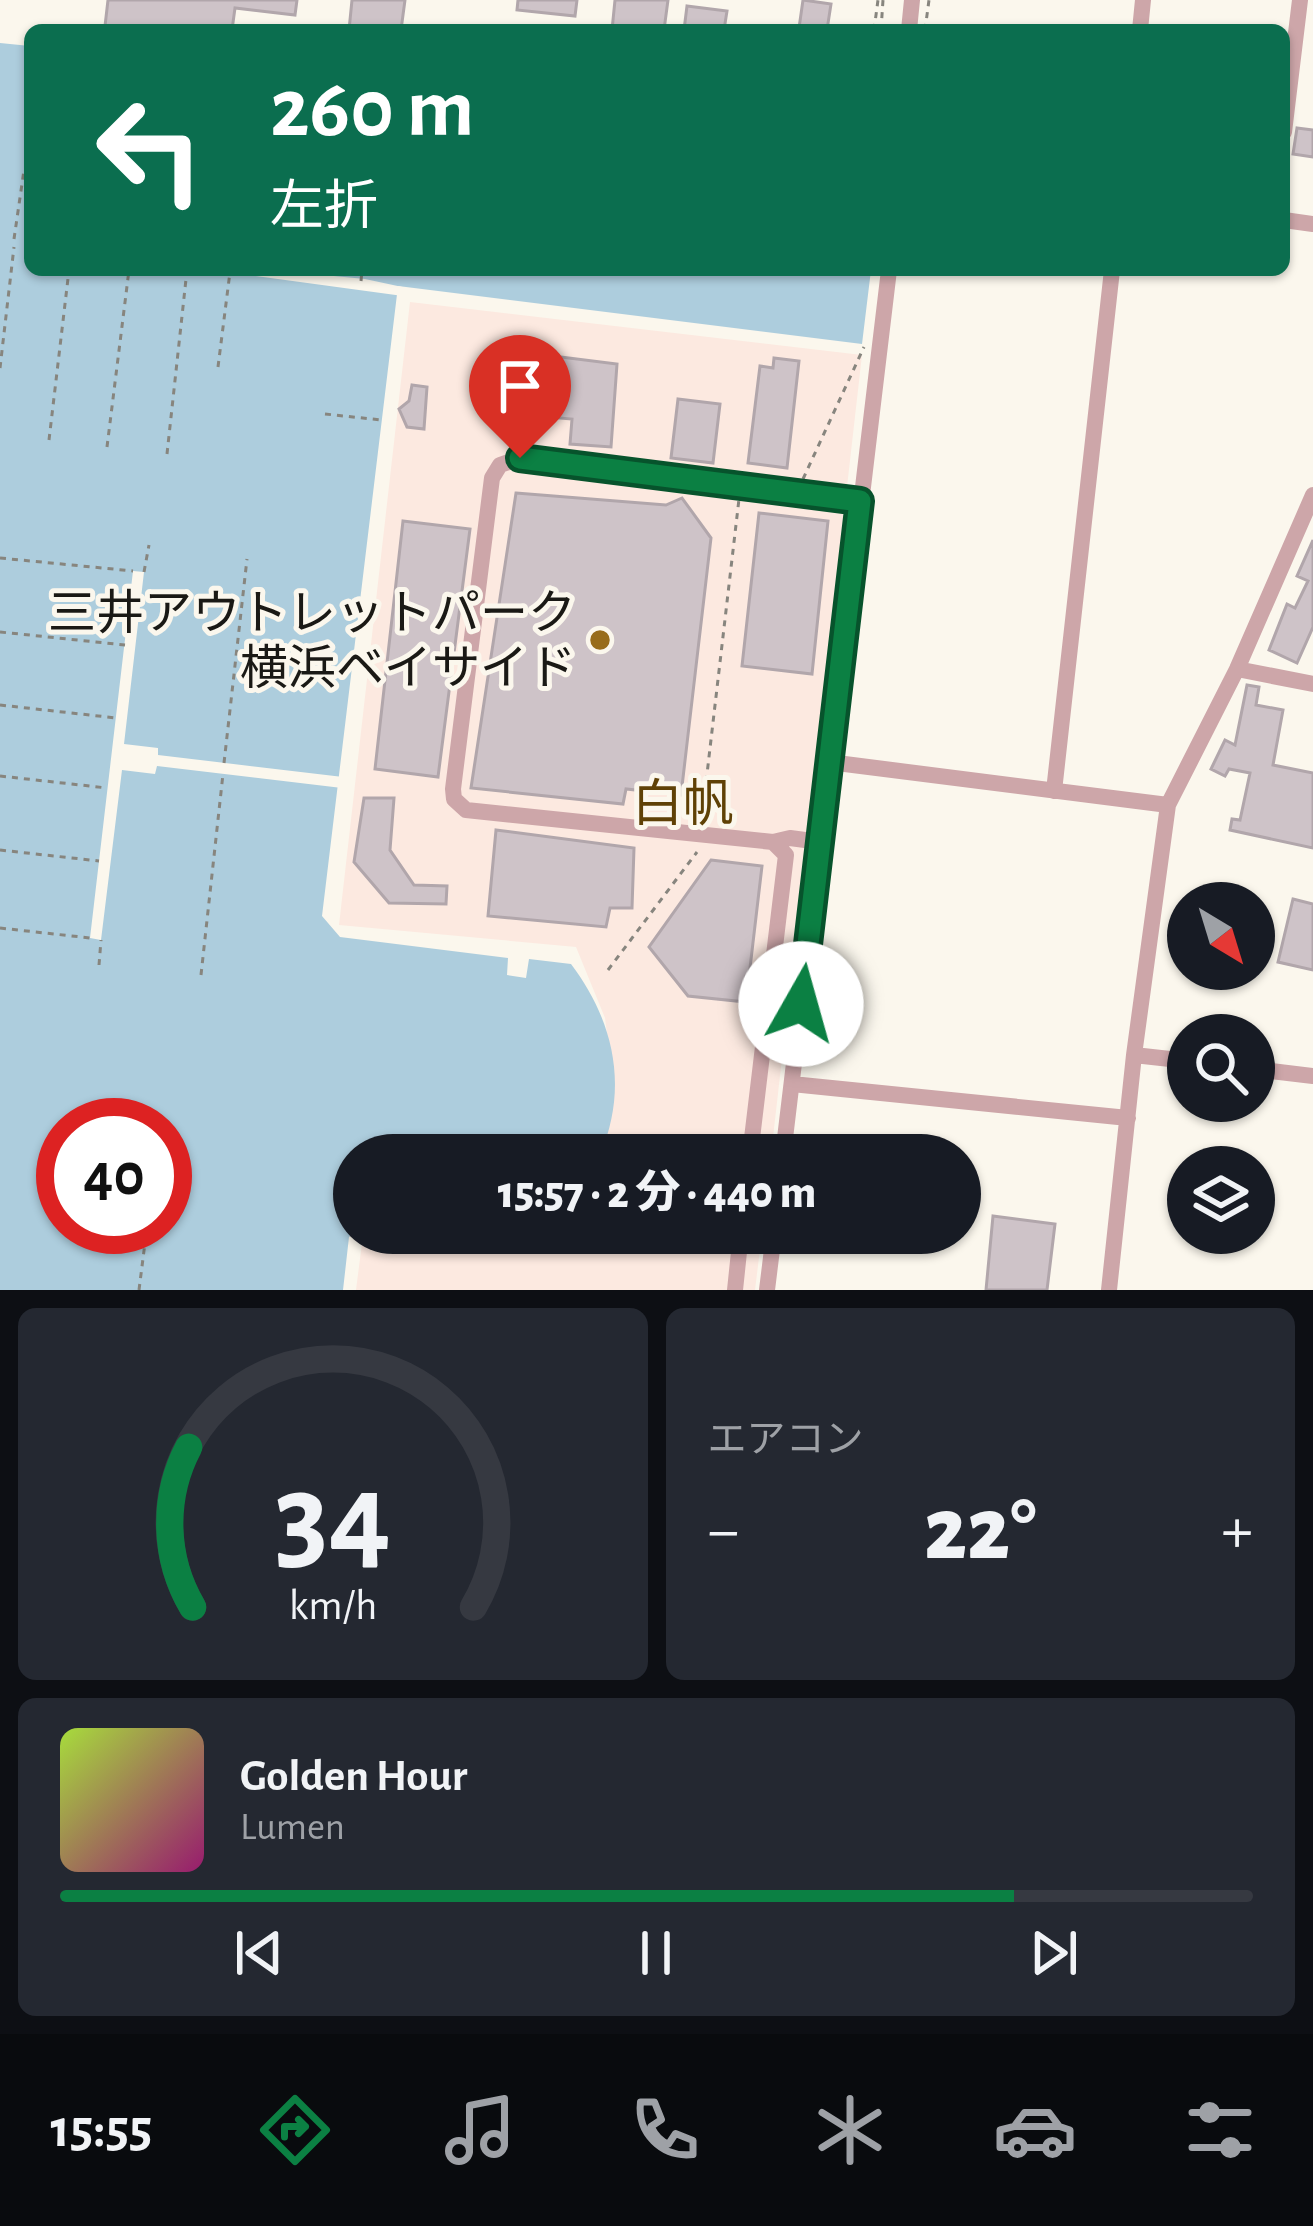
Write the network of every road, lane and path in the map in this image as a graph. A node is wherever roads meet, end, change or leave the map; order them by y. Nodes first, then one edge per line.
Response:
1 (1300, 0) edge
2 (1290, 82) edge
3 (24, 170) dead end
4 (14, 239) dead end
5 (14, 247) dead end
6 (68, 276) edge
7 (128, 276) edge
8 (187, 276) edge
9 (229, 276) edge
10 (361, 276) edge
11 (888, 276) edge
12 (1111, 276) edge
13 (361, 281) dead end
14 (218, 367) dead end
15 (0, 368) edge
16 (863, 369) dead end
17 (325, 414) dead end
18 (382, 420) dead end
19 (49, 440) dead end
20 (106, 447) dead end
21 (167, 454) dead end
22 (801, 484) dead end
23 (740, 494) dead end
24 (1313, 495) edge
25 (860, 501) junction
26 (148, 545) dead end
27 (0, 558) edge
28 (247, 559) dead end
29 (133, 571) dead end
30 (144, 572) dead end
31 (0, 632) edge
32 (124, 645) dead end
33 (1237, 669) junction
34 (1313, 684) edge
35 (0, 705) edge
36 (116, 718) dead end
37 (224, 763) dead end
38 (829, 763) junction
39 (223, 774) dead end
40 (0, 776) edge
41 (107, 788) dead end
42 (1054, 791) junction
43 (1168, 805) junction
44 (701, 825) dead end
45 (773, 842) junction
46 (820, 842) junction
47 (702, 845) dead end
48 (0, 850) edge
49 (99, 861) dead end
50 (0, 928) edge
51 (90, 938) dead end
52 (101, 940) dead end
53 (99, 965) dead end
54 (608, 970) dead end
55 (201, 975) dead end
56 (1134, 1055) junction
57 (1167, 1059) edge
58 (1275, 1071) edge
59 (1313, 1076) edge
60 (792, 1084) junction
61 (1128, 1118) junction
62 (753, 1134) edge
63 (786, 1134) edge
64 (144, 1254) edge
65 (738, 1254) edge
66 (771, 1254) edge
67 (139, 1290) edge
68 (734, 1290) edge
69 (767, 1290) edge
70 (1109, 1290) edge

1 - 2 street
3 - 4 path
5 - 15 path
6 - 19 path
7 - 20 path
8 - 21 path
9 - 14 path
10 - 13 path
11 - 25 street
12 - 42 street
16 - 22 path
17 - 18 path
23 - 44 path
24 - 33 street
25 - 38 street
25 - 45 street
26 - 30 path
27 - 29 path
28 - 37 path
31 - 32 path
33 - 34 street
33 - 43 street
35 - 36 path
38 - 42 street
38 - 46 street
39 - 55 path
40 - 41 path
42 - 43 street
43 - 56 street
45 - 46 street
45 - 62 street
46 - 60 street
47 - 54 path
48 - 49 path
50 - 51 path
52 - 53 path
56 - 57 street
56 - 61 street
58 - 59 street
60 - 61 street
60 - 63 street
61 - 70 street
64 - 67 path
65 - 68 street
66 - 69 street

